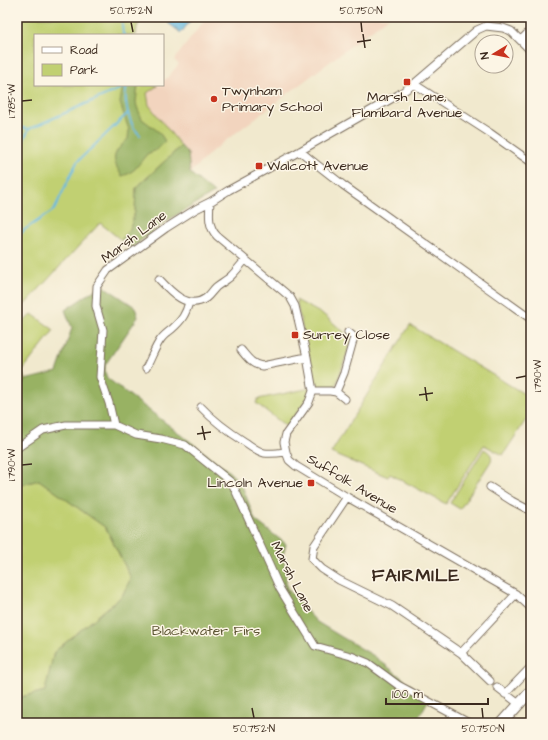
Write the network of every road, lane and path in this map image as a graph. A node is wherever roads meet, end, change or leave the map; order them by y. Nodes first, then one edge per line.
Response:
1 (531, 30) edge
2 (521, 40) junction
3 (531, 51) edge
4 (414, 84) junction
5 (300, 151) junction
6 (531, 162) edge
7 (210, 202) junction
8 (245, 260) junction
9 (159, 279) dead end
10 (189, 302) junction
11 (531, 318) edge
12 (348, 332) dead end
13 (241, 350) dead end
14 (307, 357) junction
15 (146, 368) dead end
16 (314, 391) junction
17 (336, 392) junction
18 (345, 399) dead end
19 (201, 407) dead end
20 (114, 424) junction
21 (17, 448) edge
22 (286, 452) junction
23 (490, 487) dead end
24 (347, 497) junction
25 (531, 511) edge
26 (516, 594) junction
27 (531, 608) edge
28 (462, 653) junction
29 (531, 667) edge
30 (490, 681) dead end
31 (497, 687) dead end
32 (531, 691) edge
33 (505, 694) junction
34 (519, 704) junction
35 (468, 723) edge
36 (502, 723) edge

1 - 2 street
2 - 3 street
2 - 4 street, Marsh Lane
4 - 5 street, Marsh Lane
4 - 6 street
5 - 7 street, Marsh Lane
5 - 11 street
7 - 8 street
7 - 20 street, Marsh Lane
8 - 10 street
8 - 14 street
9 - 10 street
10 - 15 street
12 - 17 street
13 - 14 street
14 - 16 street
16 - 17 street
16 - 22 street
17 - 18 street
19 - 22 street
20 - 21 street, Marsh Lane
20 - 35 street, Marsh Lane
22 - 24 street, Suffolk Avenue
23 - 25 street
24 - 26 street, Suffolk Avenue
24 - 28 street
26 - 27 street, Suffolk Avenue
26 - 28 street
28 - 30 street
29 - 33 street
31 - 33 street
32 - 34 main road
33 - 34 street
34 - 36 main road

